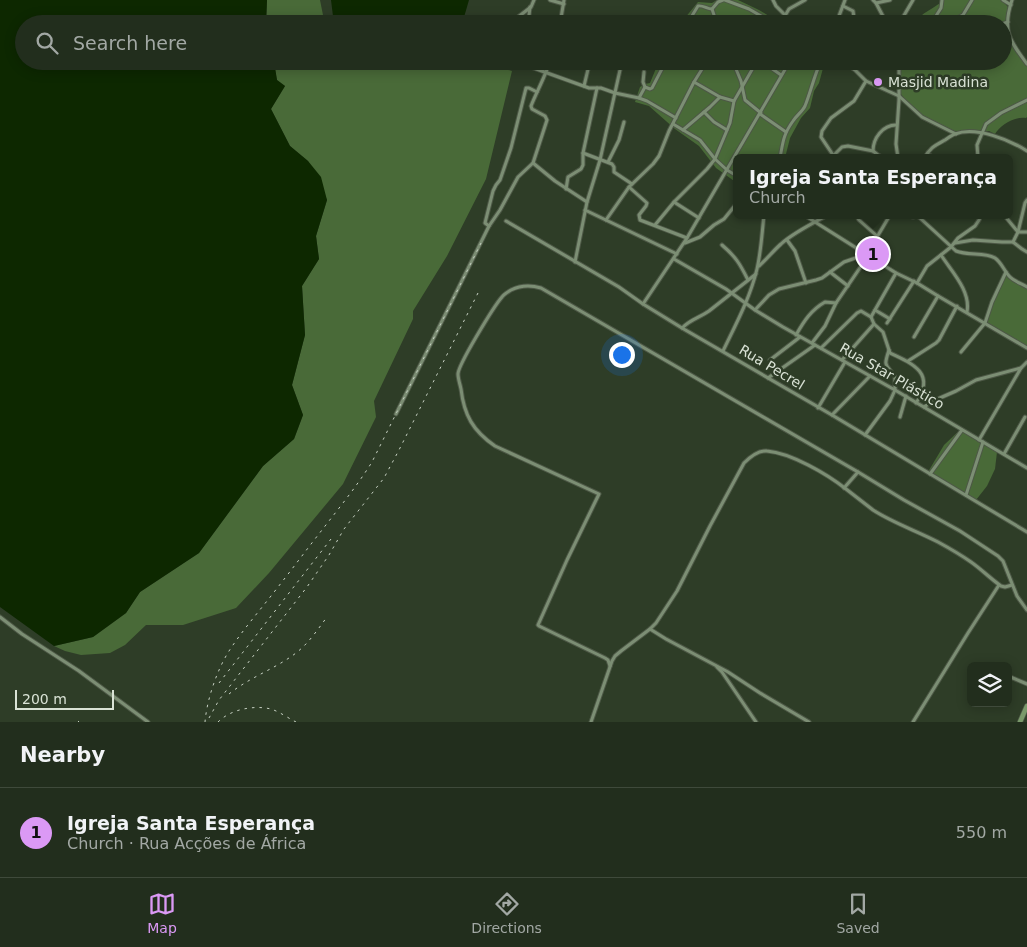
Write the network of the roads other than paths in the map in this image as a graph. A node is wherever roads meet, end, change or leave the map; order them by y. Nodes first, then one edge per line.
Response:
1 (534, 0) edge
2 (550, 0) edge
3 (724, 0) edge
4 (773, 0) edge
5 (805, 0) edge
6 (845, 0) edge
7 (890, 0) edge
8 (913, 0) edge
9 (942, 0) edge
10 (972, 0) edge
11 (1003, 0) edge
12 (1012, 0) edge
13 (564, 2) edge
14 (875, 2) edge
15 (1011, 5) junction
16 (530, 6) junction
17 (843, 6) junction
18 (712, 9) junction
19 (519, 15) edge
20 (529, 15) edge
21 (562, 15) edge
22 (692, 15) edge
23 (714, 15) edge
24 (759, 15) edge
25 (785, 15) joint
26 (840, 15) edge
27 (854, 15) edge
28 (882, 15) edge
29 (904, 15) edge
30 (937, 15) edge
31 (963, 15) edge
32 (1008, 15) edge
33 (1012, 43) edge
34 (1027, 64) edge
35 (539, 70) edge
36 (547, 70) edge
37 (588, 70) edge
38 (620, 70) edge
39 (661, 70) edge
40 (701, 70) edge
41 (737, 70) edge
42 (752, 70) edge
43 (774, 70) edge
44 (784, 70) edge
45 (816, 70) edge
46 (855, 70) edge
47 (898, 70) edge
48 (644, 72) dead end
49 (546, 73) junction
50 (781, 75) junction
51 (866, 80) junction
52 (694, 82) junction
53 (584, 86) junction
54 (645, 87) junction
55 (742, 87) junction
56 (597, 88) junction
57 (537, 92) junction
58 (615, 93) junction
59 (899, 96) junction
60 (720, 97) junction
61 (638, 98) junction
62 (1027, 100) edge
63 (734, 101) junction
64 (704, 112) junction
65 (760, 114) junction
66 (676, 118) junction
67 (624, 122) dead end
68 (673, 124) junction
69 (896, 125) junction
70 (683, 130) junction
71 (728, 130) junction
72 (786, 132) junction
73 (983, 133) junction
74 (956, 134) junction
75 (872, 151) junction
76 (1027, 151) edge
77 (582, 153) junction
78 (736, 154) edge
79 (781, 154) edge
80 (832, 154) edge
81 (836, 154) edge
82 (876, 154) edge
83 (897, 154) edge
84 (927, 154) edge
85 (978, 154) edge
86 (715, 159) junction
87 (600, 160) junction
88 (733, 160) edge
89 (533, 162) junction
90 (608, 162) junction
91 (727, 170) junction
92 (733, 174) edge
93 (632, 184) junction
94 (629, 187) junction
95 (566, 189) junction
96 (1027, 200) edge
97 (587, 202) junction
98 (674, 202) junction
99 (733, 208) edge
100 (585, 210) junction
101 (699, 218) junction
102 (764, 219) edge
103 (810, 219) edge
104 (820, 219) edge
105 (859, 219) edge
106 (888, 219) edge
107 (922, 219) edge
108 (980, 219) edge
109 (1007, 219) edge
110 (606, 220) junction
111 (506, 221) dead end
112 (814, 222) junction
113 (655, 225) junction
114 (489, 226) junction
115 (1018, 232) junction
116 (1027, 232) edge
117 (877, 236) junction
118 (687, 238) junction
119 (787, 240) junction
120 (1013, 242) junction
121 (684, 243) junction
122 (955, 243) junction
123 (722, 245) dead end
124 (951, 247) junction
125 (1027, 252) edge
126 (677, 254) junction
127 (868, 255) junction
128 (941, 255) junction
129 (674, 259) junction
130 (575, 262) junction
131 (758, 266) junction
132 (830, 272) junction
133 (896, 272) junction
134 (1007, 272) junction
135 (756, 274) junction
136 (748, 280) junction
137 (916, 282) junction
138 (806, 283) junction
139 (848, 286) junction
140 (1027, 287) edge
141 (732, 294) junction
142 (938, 296) junction
143 (836, 303) junction
144 (643, 304) junction
145 (746, 304) junction
146 (957, 306) junction
147 (754, 310) junction
148 (875, 310) junction
149 (967, 312) junction
150 (871, 317) junction
151 (890, 318) junction
152 (887, 323) dead end
153 (985, 323) junction
154 (874, 324) junction
155 (682, 328) junction
156 (798, 336) junction
157 (914, 337) dead end
158 (814, 344) junction
159 (821, 348) junction
160 (1027, 348) edge
161 (889, 350) junction
162 (723, 351) junction
163 (961, 352) dead end
164 (770, 360) dead end
165 (844, 361) junction
166 (908, 361) junction
167 (1027, 362) edge
168 (1021, 368) junction
169 (870, 376) junction
170 (768, 378) junction
171 (895, 390) junction
172 (906, 396) junction
173 (916, 403) junction
174 (818, 408) junction
175 (924, 408) junction
176 (396, 414) dead end
177 (832, 415) junction
178 (900, 417) dead end
179 (1024, 417) dead end
180 (962, 430) junction
181 (865, 435) junction
182 (979, 440) junction
183 (983, 442) junction
184 (1004, 454) junction
185 (1027, 467) edge
186 (858, 472) junction
187 (930, 474) junction
188 (844, 488) junction
189 (966, 495) junction
190 (1027, 532) edge
191 (1000, 585) junction
192 (1012, 585) junction
193 (1027, 610) edge
194 (0, 617) edge
195 (650, 629) junction
196 (715, 665) junction
197 (610, 666) junction
198 (1012, 678) edge
199 (1027, 684) edge
200 (1027, 706) edge
201 (148, 722) edge
202 (591, 722) edge
203 (756, 722) edge
204 (809, 722) edge
205 (913, 722) edge
206 (1020, 722) edge

1 - 16 street
2 - 13 street
3 - 18 street
3 - 24 street
4 - 25 street
5 - 25 street
6 - 17 street
7 - 14 street
8 - 29 street
9 - 30 street
10 - 31 street
11 - 15 street
12 - 15 street
13 - 21 street
14 - 28 street
15 - 32 street
16 - 19 street
16 - 20 street
17 - 26 street
17 - 27 street
18 - 22 street
18 - 23 street
33 - 34 street
35 - 49 street
36 - 49 street
37 - 53 street
38 - 58 street
39 - 54 street
40 - 52 street
41 - 55 street
42 - 55 street
43 - 50 street
44 - 50 street
45 - 72 street
46 - 51 street
47 - 59 street
48 - 54 street
49 - 53 street
49 - 57 street
50 - 65 street
51 - 59 street
51 - 80 street
52 - 60 street
52 - 66 street
53 - 56 street
54 - 61 street
55 - 63 street
55 - 65 street
56 - 58 street
56 - 77 street
57 - 89 street
57 - 114 street
58 - 61 street
58 - 87 street
59 - 69 street
59 - 74 street
60 - 63 street
60 - 64 street
61 - 66 street
62 - 73 street
63 - 71 street
64 - 70 street
64 - 71 street
65 - 72 street
65 - 78 street
66 - 68 street
67 - 90 street
68 - 70 street
68 - 93 street
69 - 75 street
69 - 83 street
70 - 86 street
71 - 86 street
72 - 79 street
73 - 74 street
73 - 76 street
73 - 85 street
74 - 84 street
75 - 81 street
75 - 82 street
77 - 87 street
77 - 95 street
86 - 91 street
86 - 98 street
87 - 90 street
87 - 97 street
88 - 91 street
89 - 95 street
89 - 114 street
90 - 93 street
91 - 92 street
91 - 101 street
93 - 94 street
94 - 110 street
94 - 113 street
95 - 97 street
96 - 115 street
97 - 100 street
98 - 101 street
98 - 113 street
99 - 121 street
100 - 110 street
100 - 130 street
101 - 118 street
102 - 131 street
103 - 112 street
104 - 112 street
105 - 117 street
106 - 117 street
107 - 124 street
108 - 122 street
109 - 115 street
110 - 126 street
111 - 130 street, Rua Pecrel
112 - 119 street
112 - 127 street
113 - 118 street
114 - 176 street
115 - 116 street
115 - 120 street
117 - 127 street
118 - 121 street
119 - 131 street
119 - 138 street
120 - 122 street
120 - 125 street
121 - 126 street
122 - 124 street
123 - 136 street
124 - 128 street
124 - 134 street
126 - 129 street
127 - 132 street
127 - 133 street
127 - 139 street
128 - 137 street
128 - 149 street
129 - 141 street, Rua Star Plástico
129 - 144 street
130 - 144 street, Rua Pecrel
131 - 135 street
132 - 138 street
132 - 139 street
133 - 137 street
133 - 148 street
134 - 140 street
134 - 153 street
135 - 136 street
135 - 145 street
136 - 141 street
137 - 142 street
137 - 151 street
138 - 147 street
139 - 143 street
141 - 145 street, Rua Star Plástico
141 - 155 street
142 - 146 street
142 - 157 street
143 - 156 street
143 - 158 street
144 - 155 street, Rua Pecrel
145 - 147 street, Rua Star Plástico
145 - 162 street
146 - 149 street
146 - 166 street
147 - 156 street, Rua Star Plástico
148 - 150 street
148 - 151 street
149 - 153 street
150 - 154 street
150 - 159 street
151 - 152 street
153 - 160 street
153 - 163 street
154 - 161 street
154 - 165 street
155 - 162 street, Rua Pecrel
156 - 158 street, Rua Star Plástico
156 - 164 street
158 - 159 street, Rua Star Plástico
158 - 170 street
159 - 165 street, Rua Star Plástico
161 - 166 street
161 - 171 street
162 - 170 street, Rua Pecrel
165 - 169 street, Rua Star Plástico
165 - 174 street
166 - 173 street
167 - 168 street
168 - 175 street
168 - 182 street
169 - 171 street, Rua Star Plástico
169 - 177 street
170 - 174 street, Rua Pecrel
171 - 172 street, Rua Star Plástico
171 - 181 street
172 - 173 street, Rua Star Plástico
172 - 178 street
173 - 175 street, Rua Star Plástico
174 - 177 street, Rua Pecrel
175 - 180 street, Rua Star Plástico
177 - 181 street, Rua Pecrel
179 - 184 street
180 - 182 street, Rua Star Plástico
180 - 187 street
181 - 187 street, Rua Pecrel
182 - 183 street, Rua Star Plástico
183 - 184 street, Rua Star Plástico
183 - 189 street
184 - 185 street, Rua Star Plástico
186 - 188 street
186 - 192 street
186 - 197 street
187 - 189 street, Rua Pecrel
188 - 191 street
188 - 195 street
189 - 190 street, Rua Pecrel
191 - 192 street
191 - 205 street
192 - 193 street
194 - 201 street
195 - 196 street
195 - 197 street
196 - 203 street
196 - 204 street
197 - 202 street
198 - 199 street
200 - 206 main road

